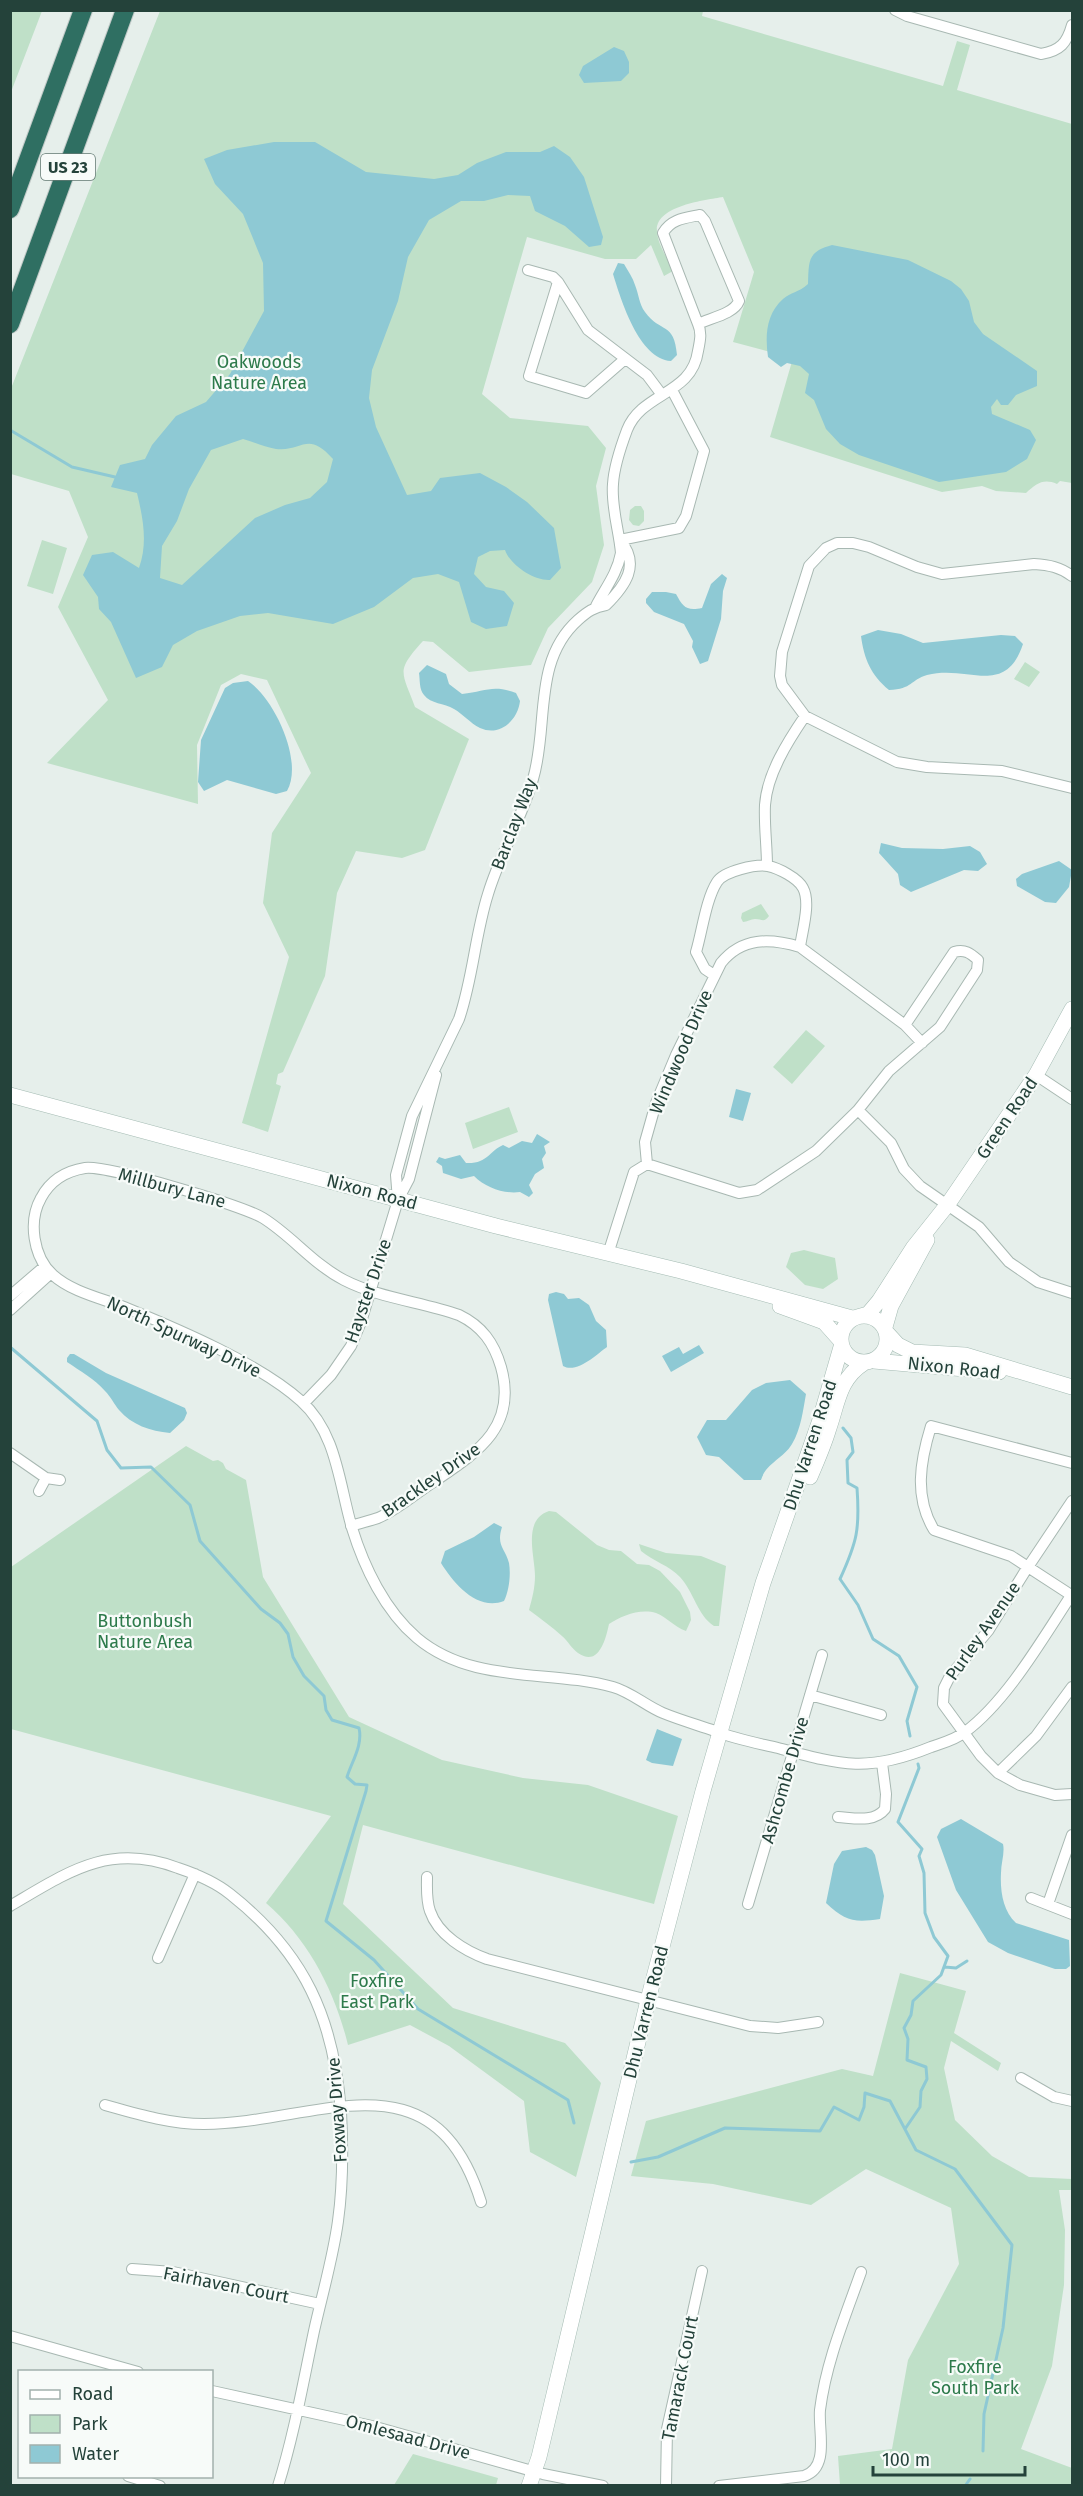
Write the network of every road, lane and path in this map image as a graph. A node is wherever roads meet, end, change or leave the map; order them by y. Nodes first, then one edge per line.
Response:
1 (82, 10) edge
2 (125, 10) edge
3 (895, 10) edge
4 (1072, 27) edge
5 (10, 209) edge
6 (528, 270) dead end
7 (558, 282) junction
8 (10, 324) edge
9 (698, 324) junction
10 (625, 359) junction
11 (672, 390) junction
12 (662, 396) junction
13 (620, 540) junction
14 (1072, 576) edge
15 (804, 716) junction
16 (1072, 788) edge
17 (767, 866) junction
18 (800, 947) junction
19 (714, 975) junction
20 (1072, 1009) edge
21 (905, 1026) junction
22 (922, 1043) junction
23 (1036, 1075) junction
24 (10, 1095) edge
25 (1072, 1100) edge
26 (858, 1110) junction
27 (647, 1164) junction
28 (398, 1200) junction
29 (948, 1204) junction
30 (934, 1224) junction
31 (608, 1254) junction
32 (48, 1269) junction
33 (733, 1287) junction
34 (369, 1290) junction
35 (1072, 1293) edge
36 (10, 1296) edge
37 (10, 1310) edge
38 (856, 1317) junction
39 (886, 1330) junction
40 (841, 1344) junction
41 (869, 1362) junction
42 (1034, 1376) junction
43 (1072, 1387) edge
44 (304, 1402) junction
45 (10, 1453) edge
46 (1072, 1463) edge
47 (46, 1478) junction
48 (60, 1480) dead end
49 (39, 1491) dead end
50 (1072, 1501) edge
51 (351, 1526) junction
52 (779, 1542) junction
53 (1028, 1567) junction
54 (1072, 1594) edge
55 (822, 1655) dead end
56 (1072, 1687) edge
57 (810, 1695) junction
58 (881, 1715) dead end
59 (720, 1733) junction
60 (963, 1734) junction
61 (793, 1752) junction
62 (882, 1763) junction
63 (998, 1773) junction
64 (1072, 1794) edge
65 (838, 1817) dead end
66 (1072, 1835) edge
67 (195, 1874) junction
68 (427, 1877) dead end
69 (1031, 1898) dead end
70 (748, 1904) dead end
71 (1048, 1904) junction
72 (11, 1905) edge
73 (1072, 1914) edge
74 (158, 1958) dead end
75 (648, 2000) junction
76 (818, 2022) dead end
77 (1021, 2078) dead end
78 (1072, 2101) edge
79 (105, 2105) dead end
80 (340, 2107) junction
81 (481, 2202) dead end
82 (132, 2269) dead end
83 (702, 2271) dead end
84 (861, 2272) dead end
85 (320, 2304) junction
86 (10, 2336) edge
87 (131, 2370) edge
88 (213, 2391) edge
89 (297, 2409) junction
90 (134, 2478) edge
91 (531, 2479) edge
92 (160, 2486) edge
93 (278, 2486) edge
94 (603, 2486) edge
95 (666, 2486) edge
96 (719, 2486) edge

1 - 5 highway, US 23
2 - 8 highway, US 23
3 - 4 street
6 - 7 street
7 - 10 street
7 - 10 street
9 - 9 street, Barclay Way
9 - 11 street, Barclay Way
10 - 12 street
11 - 12 street, Barclay Way
11 - 13 street
12 - 13 street, Barclay Way
13 - 28 street, Barclay Way
14 - 15 street
15 - 16 street
15 - 17 street
17 - 18 street
17 - 19 street, Windwood Drive
18 - 19 street, Windwood Drive
18 - 21 street, Windwood Drive
19 - 27 street, Windwood Drive
20 - 23 main road, Green Road
21 - 22 street, Windwood Drive
21 - 22 street
22 - 26 street
23 - 25 street
23 - 29 main road, Green Road
24 - 28 main road, Nixon Road
26 - 27 street
26 - 29 street
27 - 31 street
28 - 31 main road, Nixon Road
28 - 34 street, Hayster Drive
29 - 30 main road, Green Road
29 - 35 street
30 - 38 main road, Green Road
30 - 39 main road, Green Road
31 - 33 main road, Nixon Road
32 - 34 street, Millbury Lane
32 - 36 street
32 - 37 street
32 - 44 street, North Spurway Drive
33 - 38 main road, Nixon Road
33 - 40 main road, Nixon Road
34 - 44 street, Hayster Drive
34 - 51 street, Brackley Drive
38 - 39 main road
38 - 40 main road
39 - 41 main road
39 - 42 main road, Nixon Road
40 - 41 main road
40 - 52 main road, Dhu Varren Road
41 - 42 main road, Nixon Road
41 - 52 main road, Dhu Varren Road
42 - 43 main road, Nixon Road
44 - 51 street, North Spurway Drive
45 - 47 street
46 - 53 street
47 - 48 street
47 - 49 street
50 - 53 street, Purley Avenue
51 - 59 street, North Spurway Drive
52 - 59 main road, Dhu Varren Road
53 - 54 street
53 - 60 street, Purley Avenue
54 - 60 street
55 - 57 street, Ashcombe Drive
56 - 63 street
57 - 58 street
57 - 61 street, Ashcombe Drive
59 - 61 street, North Spurway Drive
59 - 75 main road, Dhu Varren Road
60 - 62 street, North Spurway Drive
60 - 63 street, Purley Avenue
61 - 62 street, North Spurway Drive
61 - 70 street, Ashcombe Drive
62 - 65 street
63 - 64 street, Purley Avenue
66 - 71 street
67 - 72 street, Foxway Drive
67 - 74 street
67 - 80 street, Foxway Drive
68 - 75 street
69 - 71 street
71 - 73 street
75 - 76 street
75 - 91 main road, Dhu Varren Road
77 - 78 street
79 - 80 street
80 - 81 street
80 - 85 street, Foxway Drive
82 - 85 street, Fairhaven Court
83 - 95 street, Tamarack Court
84 - 96 street
85 - 89 street, Foxway Drive
86 - 87 street
88 - 89 street, Omlesaad Drive
89 - 91 street, Omlesaad Drive
89 - 93 street, Foxway Drive
90 - 92 street
91 - 94 street, Omlesaad Drive

